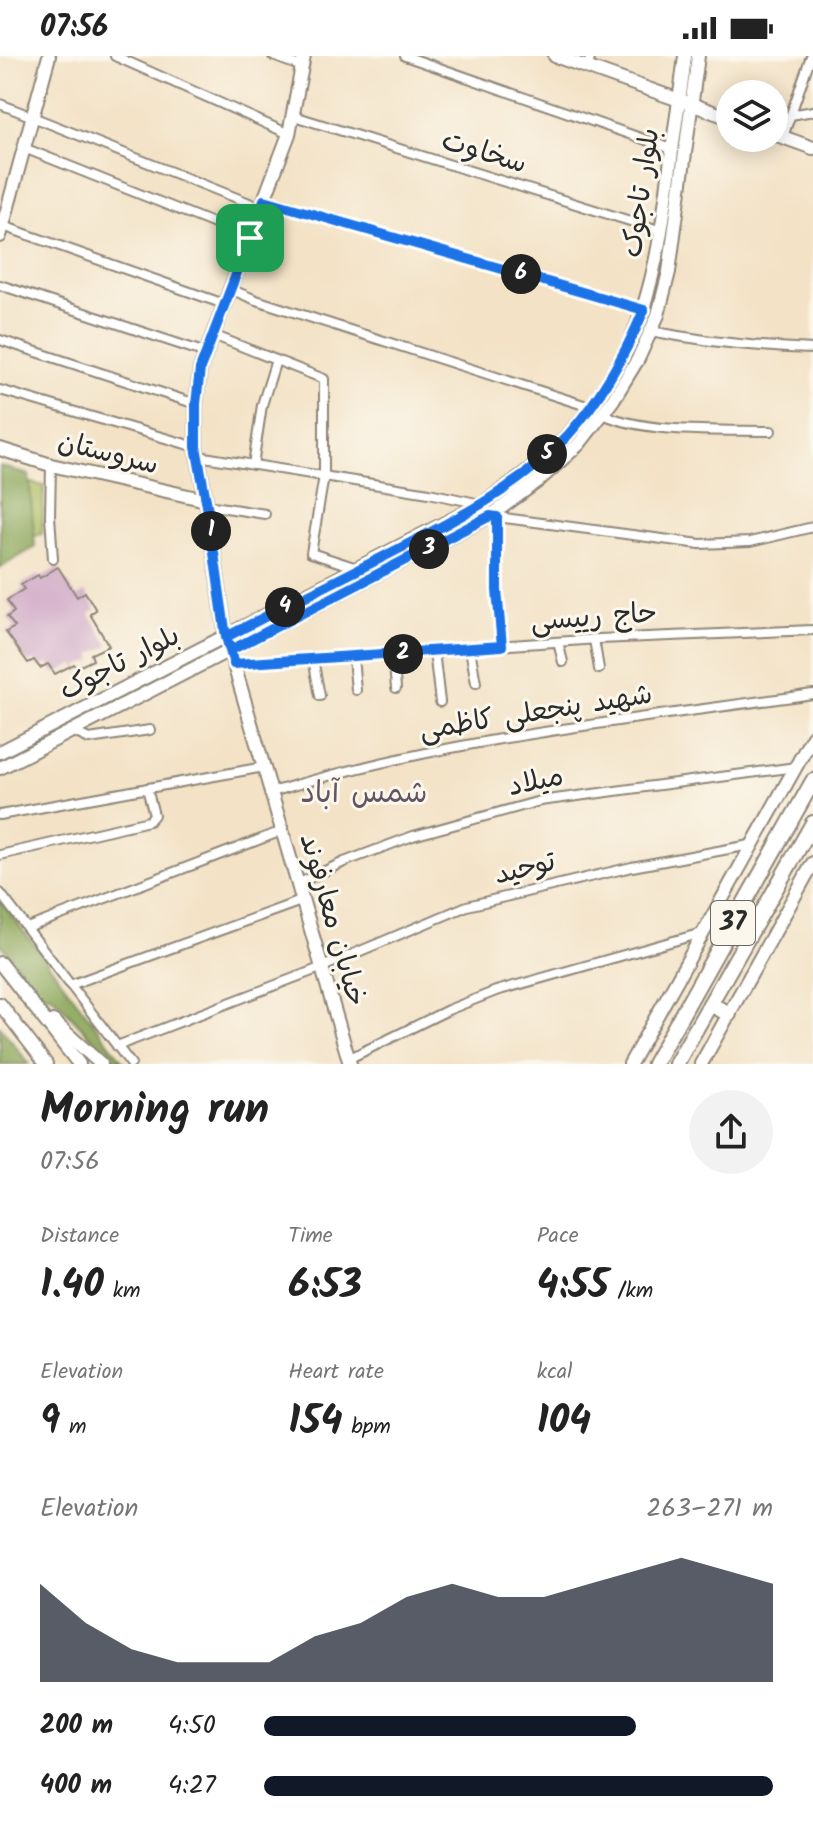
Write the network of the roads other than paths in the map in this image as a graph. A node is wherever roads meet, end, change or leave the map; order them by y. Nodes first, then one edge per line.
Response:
1 (49, 56) edge
2 (115, 56) edge
3 (273, 56) edge
4 (555, 56) edge
5 (685, 56) edge
6 (698, 56) edge
7 (811, 56) edge
8 (412, 57) edge
9 (303, 62) edge
10 (589, 62) edge
11 (686, 102) junction
12 (0, 104) edge
13 (813, 111) edge
14 (716, 113) edge
15 (33, 115) junction
16 (791, 115) junction
17 (294, 116) junction
18 (788, 120) edge
19 (289, 134) junction
20 (788, 139) edge
21 (24, 148) junction
22 (813, 148) edge
23 (672, 149) junction
24 (5, 196) edge
25 (263, 204) junction
26 (1, 231) edge
27 (662, 231) junction
28 (250, 238) junction
29 (0, 285) edge
30 (230, 289) junction
31 (224, 304) junction
32 (644, 310) junction
33 (651, 331) junction
34 (213, 335) junction
35 (0, 340) edge
36 (813, 349) edge
37 (206, 353) junction
38 (276, 360) junction
39 (0, 390) edge
40 (196, 404) junction
41 (590, 407) junction
42 (603, 414) junction
43 (771, 431) dead end
44 (0, 449) edge
45 (197, 451) junction
46 (51, 465) junction
47 (253, 465) junction
48 (324, 476) junction
49 (207, 503) junction
50 (482, 504) junction
51 (265, 514) dead end
52 (493, 517) junction
53 (813, 527) edge
54 (53, 559) dead end
55 (360, 569) junction
56 (813, 630) edge
57 (226, 637) junction
58 (594, 639) junction
59 (558, 642) junction
60 (502, 646) junction
61 (470, 649) junction
62 (231, 650) junction
63 (434, 651) junction
64 (393, 654) junction
65 (353, 657) junction
66 (313, 659) junction
67 (563, 662) dead end
68 (234, 664) junction
69 (599, 669) dead end
70 (476, 683) dead end
71 (396, 688) dead end
72 (356, 690) dead end
73 (813, 694) edge
74 (320, 696) dead end
75 (440, 702) dead end
76 (150, 730) dead end
77 (72, 731) junction
78 (813, 736) edge
79 (0, 752) edge
80 (264, 767) junction
81 (796, 767) junction
82 (0, 768) edge
83 (813, 781) edge
84 (147, 788) junction
85 (269, 793) junction
86 (0, 815) edge
87 (813, 823) edge
88 (282, 831) junction
89 (750, 845) junction
90 (0, 855) edge
91 (813, 863) edge
92 (297, 884) junction
93 (0, 893) edge
94 (301, 901) junction
95 (27, 928) junction
96 (703, 933) junction
97 (0, 963) edge
98 (320, 968) junction
99 (70, 985) junction
100 (28, 998) junction
101 (0, 1004) edge
102 (710, 1004) junction
103 (729, 1014) junction
104 (117, 1046) junction
105 (349, 1061) edge
106 (46, 1064) edge
107 (79, 1064) edge
108 (101, 1064) edge
109 (131, 1064) edge
110 (630, 1064) edge
111 (654, 1064) edge
112 (676, 1064) edge
113 (701, 1064) edge

1 - 15 main road
2 - 19 street
3 - 9 street
4 - 10 main road
5 - 11 main road
6 - 11 main road
7 - 16 street
8 - 23 street
9 - 17 main road
10 - 11 main road
11 - 14 main road
11 - 23 main road, بلوار تاجوک
11 - 33 main road
12 - 15 street
13 - 16 street
15 - 21 main road
15 - 25 street
16 - 18 street
17 - 19 main road
17 - 27 street, سخاوت
19 - 25 main road
20 - 22 main road
21 - 24 main road
21 - 28 street
23 - 27 main road, بلوار تاجوک
24 - 26 main road
25 - 28 main road
25 - 32 street
26 - 31 street
27 - 32 main road, بلوار تاجوک
28 - 30 main road
29 - 37 street
30 - 31 main road
30 - 41 street
31 - 34 main road
32 - 41 main road, بلوار تاجوک
33 - 36 street
33 - 42 main road
34 - 37 main road
34 - 38 street
35 - 40 street
37 - 40 main road
38 - 47 street
38 - 48 street
39 - 45 street
40 - 45 main road
41 - 50 main road, بلوار تاجوک
42 - 43 street
42 - 52 main road
44 - 46 main road, سروستان
45 - 47 street
45 - 49 main road
46 - 49 main road, سروستان
46 - 54 street
47 - 48 street
48 - 50 street
48 - 55 street
49 - 51 street
49 - 57 main road
50 - 55 main road, بلوار تاجوک
52 - 53 street
52 - 60 street
52 - 62 main road
55 - 57 main road, بلوار تاجوک
56 - 58 street, حاج رییسی
57 - 62 main road, خیابان معارفوند
57 - 79 main road, بلوار تاجوک
58 - 59 street, حاج رییسی
58 - 69 street
59 - 60 street, حاج رییسی
59 - 67 street
60 - 61 street, حاج رییسی
61 - 63 street, حاج رییسی
61 - 70 street
62 - 68 main road, خیابان معارفوند
62 - 77 main road
63 - 64 street, حاج رییسی
63 - 75 street
64 - 65 street, حاج رییسی
64 - 71 street
65 - 66 street, حاج رییسی
65 - 72 street
66 - 68 street, حاج رییسی
66 - 74 street
68 - 80 main road, خیابان معارفوند
73 - 85 street, شهید پنجعلی کاظمی
76 - 77 street
77 - 82 main road
78 - 81 main road
80 - 84 street
80 - 85 main road, خیابان معارفوند
81 - 89 main road
81 - 92 street, میلاد
83 - 111 highway, 37
84 - 86 street
84 - 90 street
85 - 88 main road, خیابان معارفوند
87 - 102 highway, 37
88 - 92 main road, خیابان معارفوند
88 - 95 street
89 - 96 main road
89 - 98 street, توحید
91 - 103 main road
92 - 94 main road, خیابان معارفوند
93 - 95 street
94 - 98 main road, خیابان معارفوند
94 - 99 street
95 - 99 street
96 - 105 street
96 - 110 main road
97 - 100 main road
98 - 104 street, توحید
98 - 105 main road, خیابان معارفوند
99 - 104 street
100 - 107 main road
100 - 108 main road
101 - 106 main road
102 - 103 highway
102 - 112 highway, 37
103 - 113 main road
104 - 109 street

